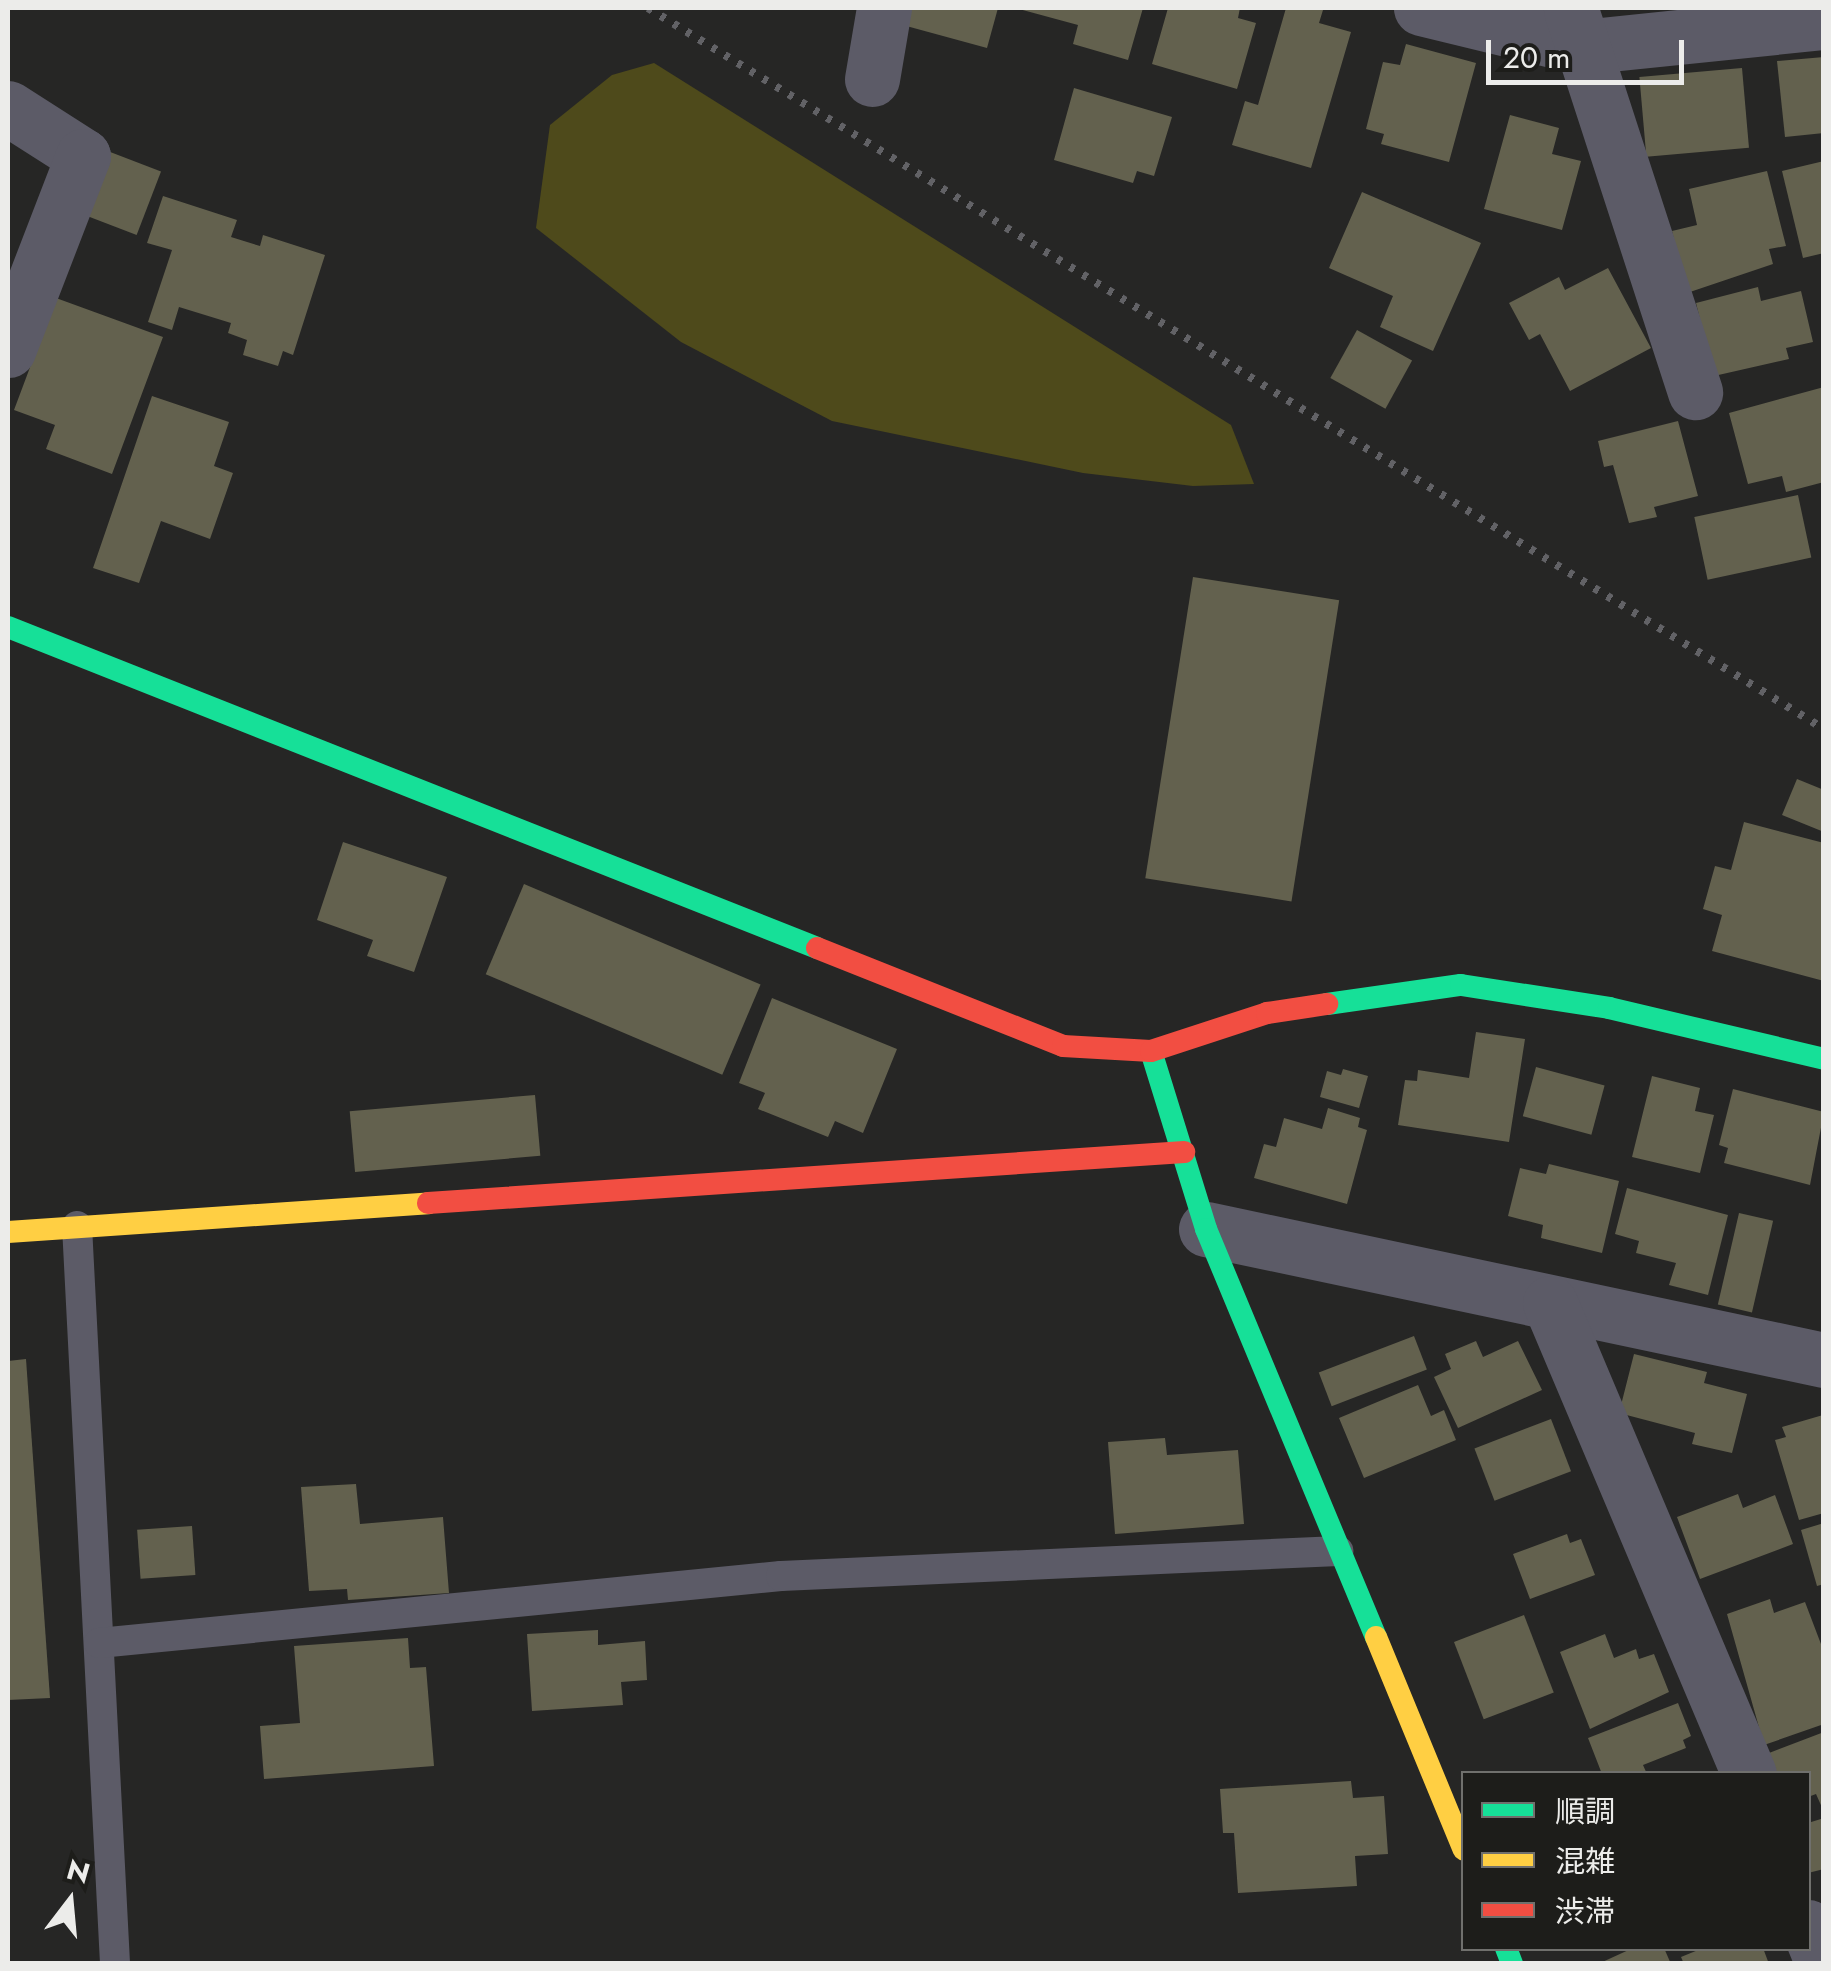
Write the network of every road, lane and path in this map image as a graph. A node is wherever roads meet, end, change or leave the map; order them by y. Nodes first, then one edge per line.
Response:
1 (884, 8) edge
2 (1421, 8) edge
3 (1824, 22) edge
4 (1576, 27) edge
5 (872, 79) dead end
6 (8, 108) edge
7 (8, 350) edge
8 (1695, 392) dead end
9 (8, 627) edge
10 (1151, 1050) junction
11 (1824, 1059) edge
12 (1184, 1152) junction
13 (76, 1226) junction
14 (1206, 1229) junction
15 (8, 1232) edge
16 (1550, 1304) junction
17 (1824, 1360) edge
18 (1338, 1552) junction
19 (99, 1643) junction
20 (1748, 1771) edge
21 (1461, 1843) edge
22 (1811, 1935) edge
23 (114, 1964) edge
24 (1822, 1964) edge

1 - 5 street
2 - 4 street
3 - 4 street
4 - 8 street
6 - 7 street
9 - 10 street
10 - 11 street
10 - 12 street
12 - 13 street
12 - 14 street
13 - 15 street
13 - 19 lane
14 - 16 street
14 - 18 street
16 - 17 street
16 - 20 street
18 - 19 lane
18 - 21 street
19 - 23 lane
22 - 24 street

